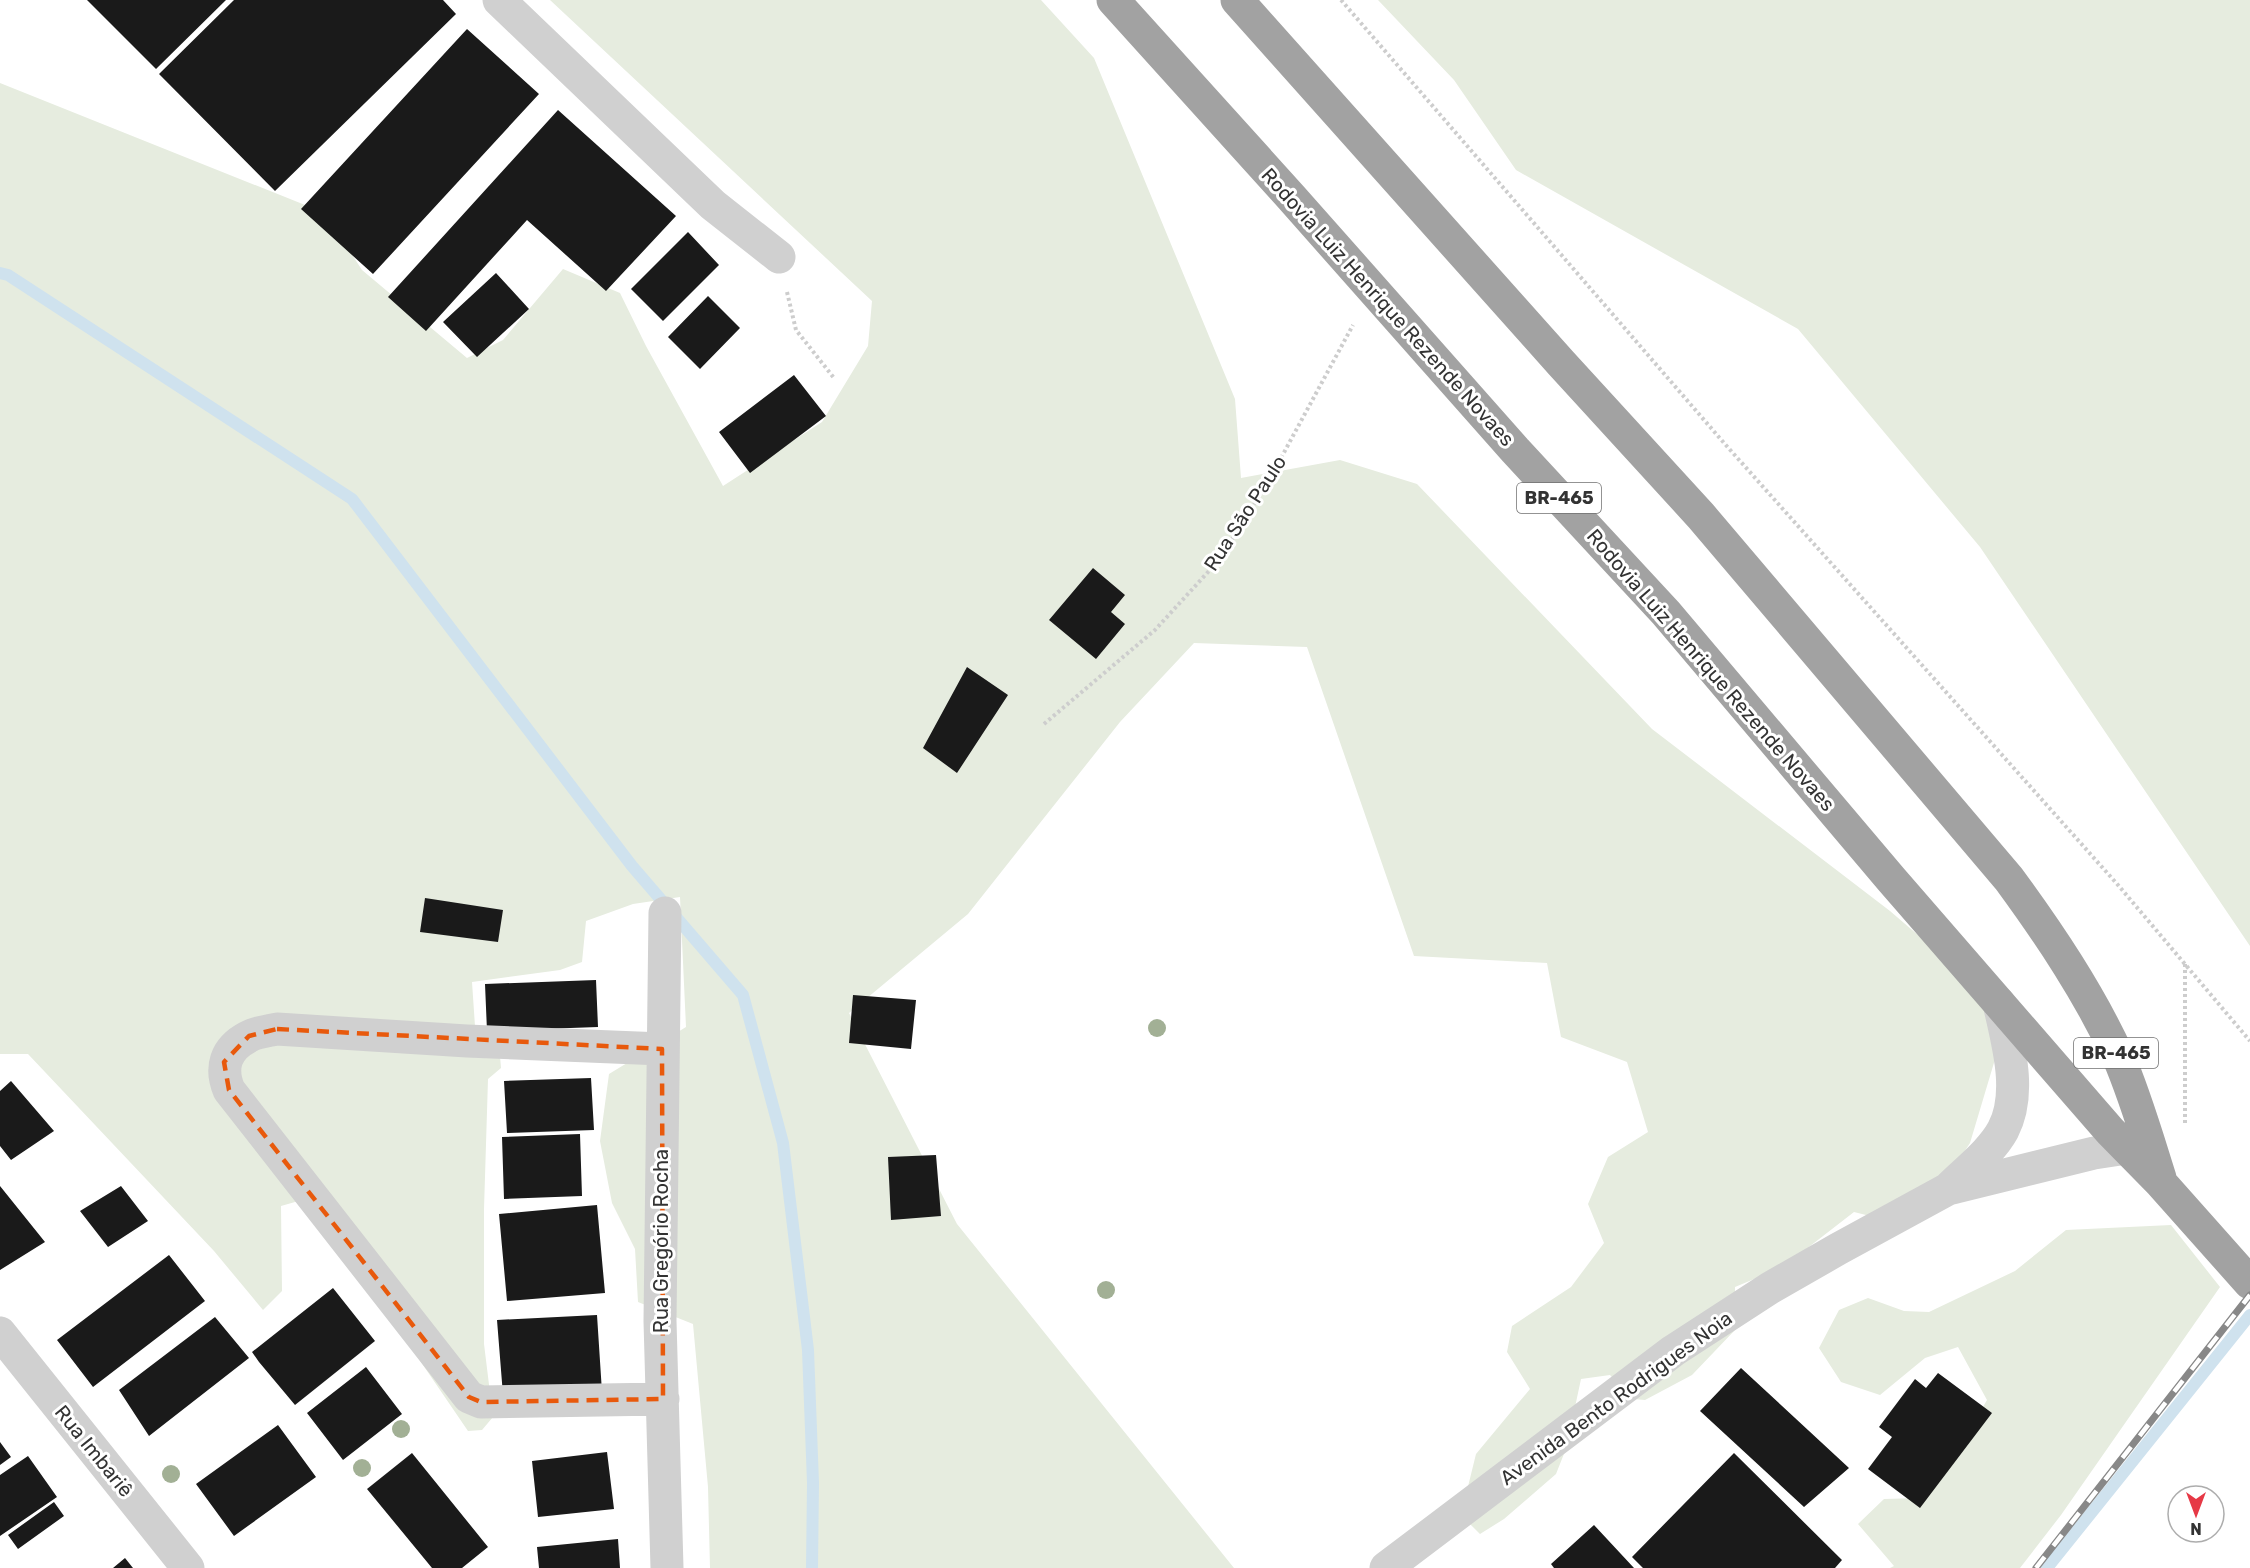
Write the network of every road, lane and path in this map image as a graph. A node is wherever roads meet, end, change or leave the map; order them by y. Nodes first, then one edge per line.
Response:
1 (499, 0) edge
2 (1113, 0) edge
3 (1237, 0) edge
4 (1341, 0) edge
5 (779, 257) joint
6 (1372, 290) junction
7 (834, 378) dead end
8 (1044, 724) dead end
9 (664, 913) dead end
10 (2185, 964) junction
11 (1998, 1003) junction
12 (2250, 1041) edge
13 (662, 1049) junction
14 (2185, 1127) dead end
15 (2127, 1148) junction
16 (2161, 1183) junction
17 (1948, 1189) junction
18 (2250, 1283) edge
19 (0, 1333) edge
20 (663, 1399) junction
21 (188, 1568) edge
22 (667, 1568) edge
23 (1386, 1568) edge

1 - 5 street
2 - 6 highway, Rodovia Luiz Henrique Rezende Novaes / BR-465
3 - 16 highway, Rodovia Luiz Henrique Rezende Novaes / BR-465
4 - 10 path
5 - 7 path
6 - 8 path, Rua São Paulo
6 - 11 highway, Rodovia Luiz Henrique Rezende Novaes / BR-465
9 - 13 street, Rua Gregório Rocha
10 - 12 path
10 - 14 path
11 - 15 highway, Rodovia Luiz Henrique Rezende Novaes / BR-465
11 - 17 street, Avenida Bento Rodrigues Noia
13 - 20 street, Rua Gregório Rocha
13 - 20 street
15 - 16 highway, Rodovia Luiz Henrique Rezende Novaes / BR-465
15 - 17 street, Avenida Bento Rodrigues Noia
16 - 18 highway, Rodovia Luiz Henrique Rezende Novaes / BR-465
17 - 23 street, Avenida Bento Rodrigues Noia
19 - 21 street, Rua Imbariê
20 - 22 street, Rua Gregório Rocha

